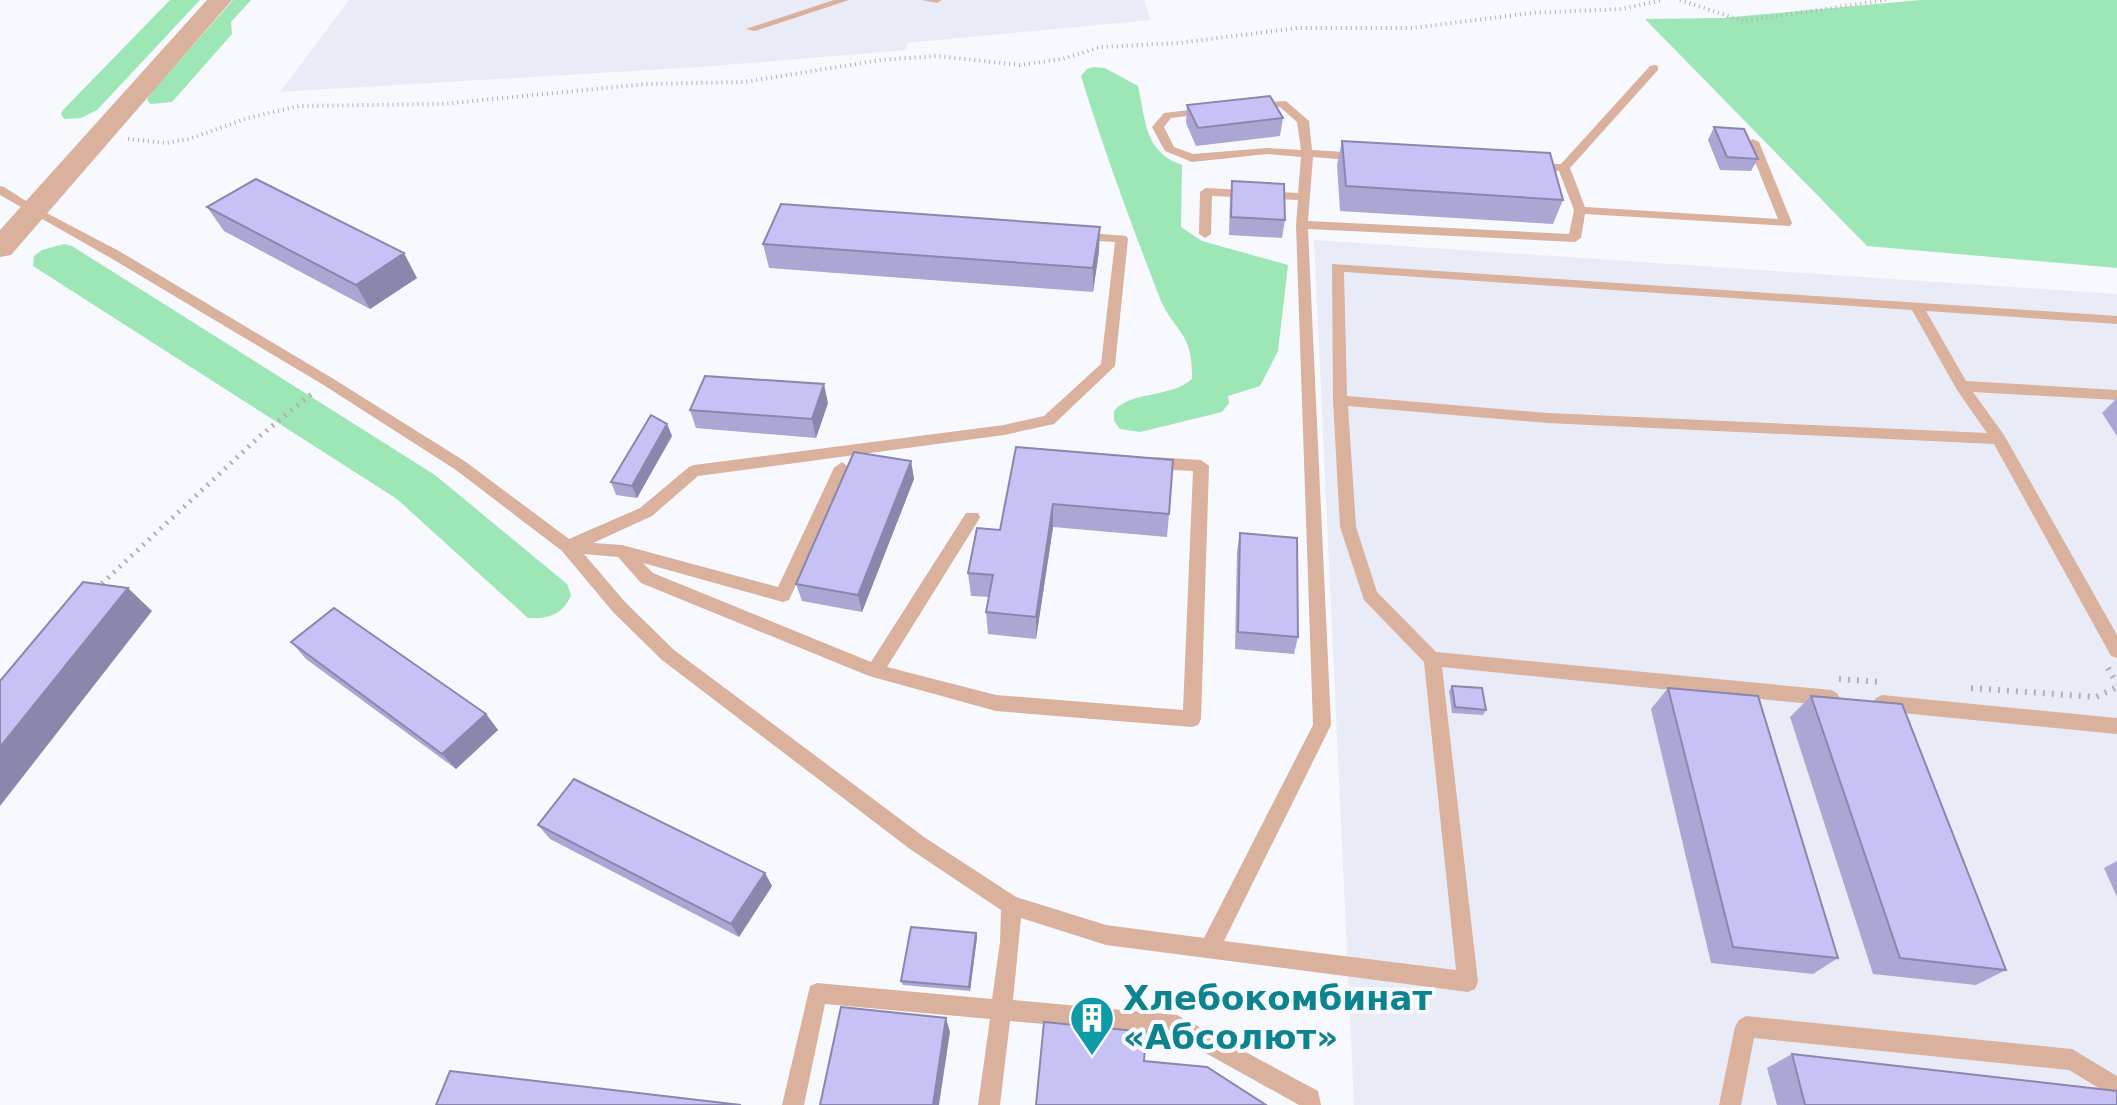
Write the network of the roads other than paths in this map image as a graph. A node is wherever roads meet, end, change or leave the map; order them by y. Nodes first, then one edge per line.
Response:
1 (220, 0) edge
2 (844, 0) edge
3 (927, 0) edge
4 (937, 0) edge
5 (751, 29) dead end
6 (1654, 68) dead end
7 (1240, 108) edge
8 (1225, 109) edge
9 (1753, 142) edge
10 (1307, 154) junction
11 (1383, 158) edge
12 (1519, 166) edge
13 (1564, 168) junction
14 (0, 190) edge
15 (1304, 197) junction
16 (1580, 210) junction
17 (33, 211) junction
18 (1302, 225) junction
19 (1060, 234) edge
20 (1205, 234) dead end
21 (0, 248) edge
22 (1916, 306) junction
23 (2117, 320) edge
24 (1962, 386) junction
25 (2117, 395) edge
26 (1340, 400) junction
27 (1999, 439) junction
28 (1139, 462) edge
29 (842, 468) dead end
30 (972, 517) dead end
31 (568, 547) junction
32 (622, 551) junction
33 (2117, 651) edge
34 (1432, 659) junction
35 (875, 671) junction
36 (2117, 726) edge
37 (1011, 905) junction
38 (1209, 949) junction
39 (1002, 1011) junction
40 (2117, 1088) edge
41 (793, 1105) edge
42 (989, 1105) edge
43 (1310, 1105) edge
44 (1730, 1105) edge

1 - 17 street
2 - 5 lane
3 - 4 lane
6 - 13 lane
7 - 10 lane
8 - 10 lane
9 - 16 lane
10 - 11 lane
10 - 15 lane
12 - 13 lane
13 - 16 lane
14 - 17 lane
15 - 18 lane
15 - 20 lane
16 - 18 lane
17 - 21 street
17 - 31 lane
18 - 38 lane
19 - 31 lane
22 - 23 lane
22 - 24 lane
22 - 26 lane
24 - 25 lane
24 - 27 lane
26 - 27 lane
26 - 34 lane
27 - 33 lane
28 - 35 lane
29 - 32 lane
30 - 35 lane
31 - 32 lane
31 - 37 lane
32 - 35 lane
34 - 36 lane
34 - 38 lane
37 - 38 lane
37 - 39 lane
39 - 41 lane
39 - 42 lane
39 - 43 lane
40 - 44 lane

